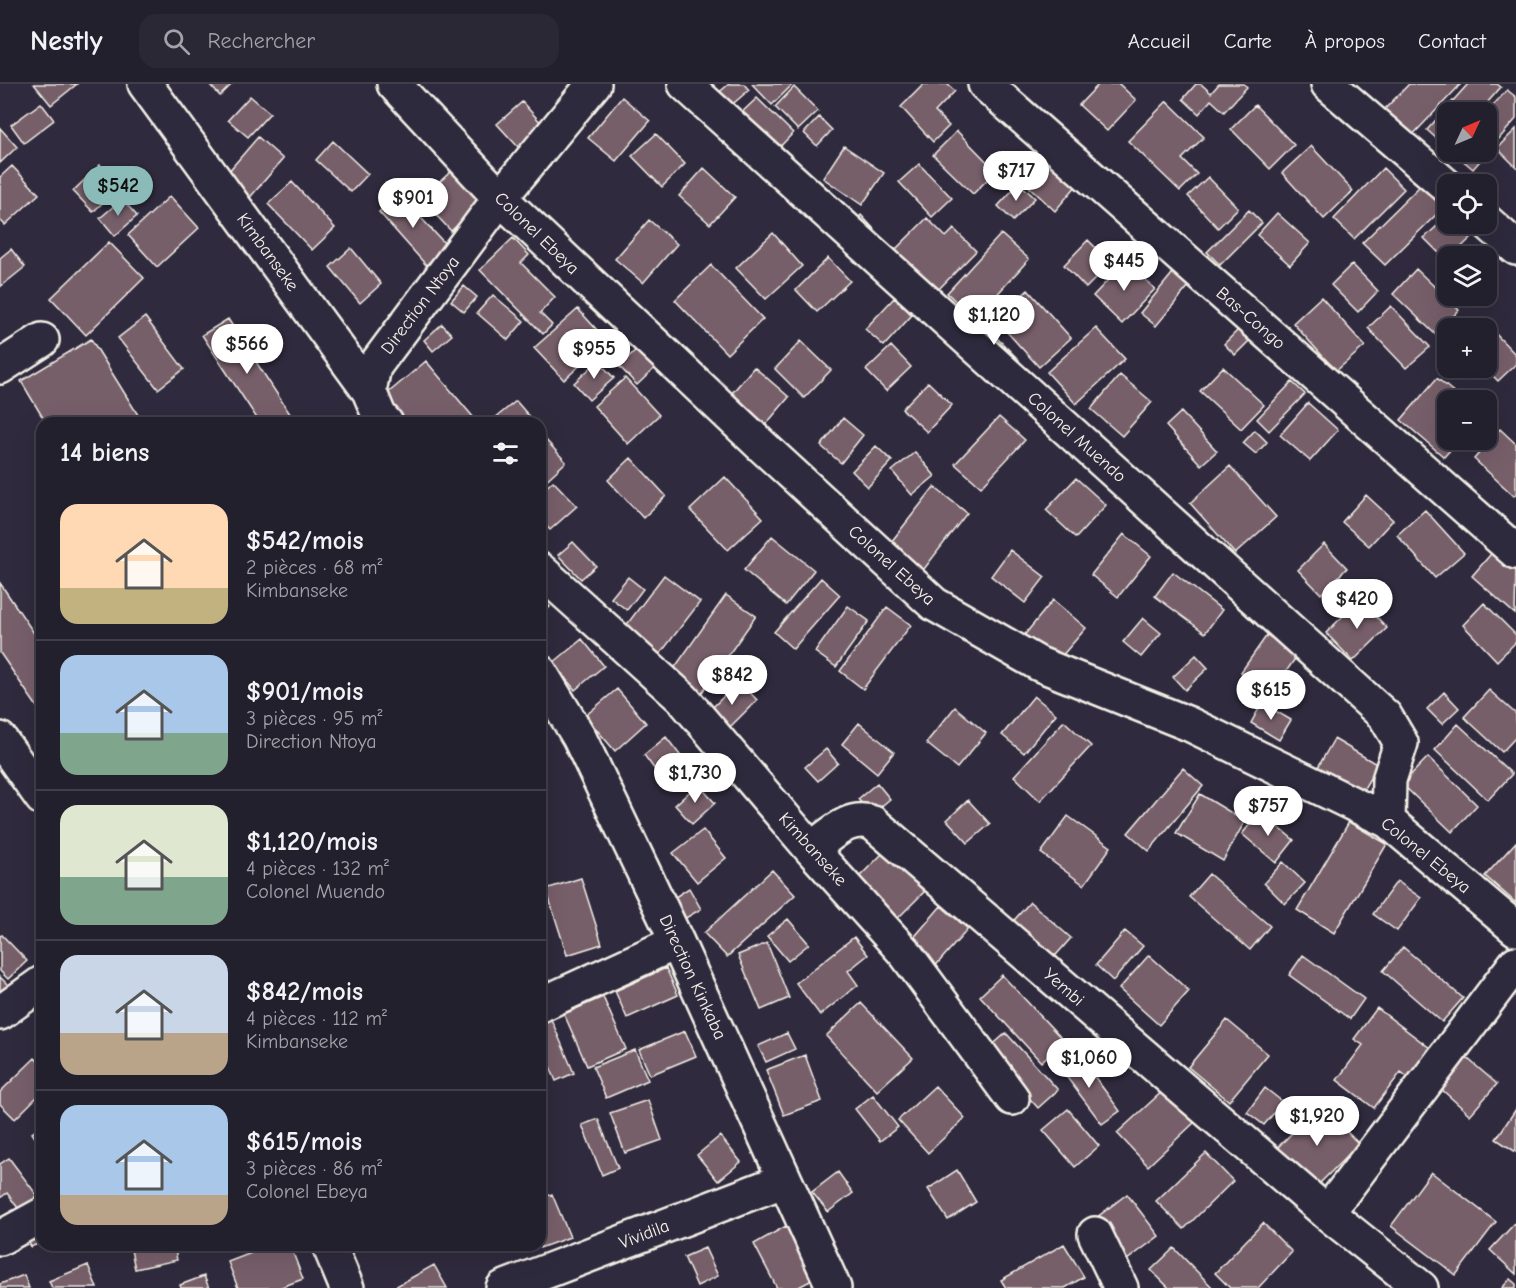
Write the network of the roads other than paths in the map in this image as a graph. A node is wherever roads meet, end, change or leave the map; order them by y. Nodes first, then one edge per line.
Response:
1 (145, 84) edge
2 (394, 84) edge
3 (594, 84) edge
4 (685, 84) edge
5 (986, 84) edge
6 (1328, 84) edge
7 (1437, 178) edge
8 (500, 198) junction
9 (1497, 231) edge
10 (1516, 248) edge
11 (42, 340) dead end
12 (0, 367) edge
13 (369, 390) junction
14 (381, 417) edge
15 (1516, 552) edge
16 (546, 575) edge
17 (546, 682) edge
18 (0, 740) edge
19 (36, 790) edge
20 (1388, 821) junction
21 (811, 849) junction
22 (1516, 929) edge
23 (677, 942) junction
24 (1516, 963) edge
25 (36, 987) edge
26 (546, 1002) edge
27 (0, 1012) edge
28 (1012, 1098) dead end
29 (785, 1180) junction
30 (1327, 1213) junction
31 (36, 1218) edge
32 (1095, 1234) dead end
33 (0, 1238) edge
34 (332, 1251) edge
35 (1117, 1287) edge
36 (347, 1288) edge
37 (503, 1288) edge
38 (834, 1288) edge
39 (1421, 1288) edge

1 - 13 street, Kimbanseke
2 - 8 street, Colonel Ebeya
3 - 8 street, Direction Ntoya
4 - 20 street, Colonel Muendo
5 - 15 street, Bas-Congo
6 - 7 street
8 - 13 street, Direction Ntoya
8 - 20 street, Colonel Ebeya
9 - 10 street
11 - 12 street
13 - 14 street, Kimbanseke
16 - 21 street, Kimbanseke
17 - 23 street, Direction Kinkaba
18 - 19 street
20 - 22 street, Colonel Ebeya
21 - 28 street, Kimbanseke
21 - 30 street, Yembi
23 - 26 street
23 - 29 street, Direction Kinkaba
24 - 30 street
25 - 27 street
29 - 37 street, Vividila
29 - 38 street, Direction Kinkaba
30 - 39 street, Yembi
31 - 33 street
32 - 35 street
34 - 36 street

